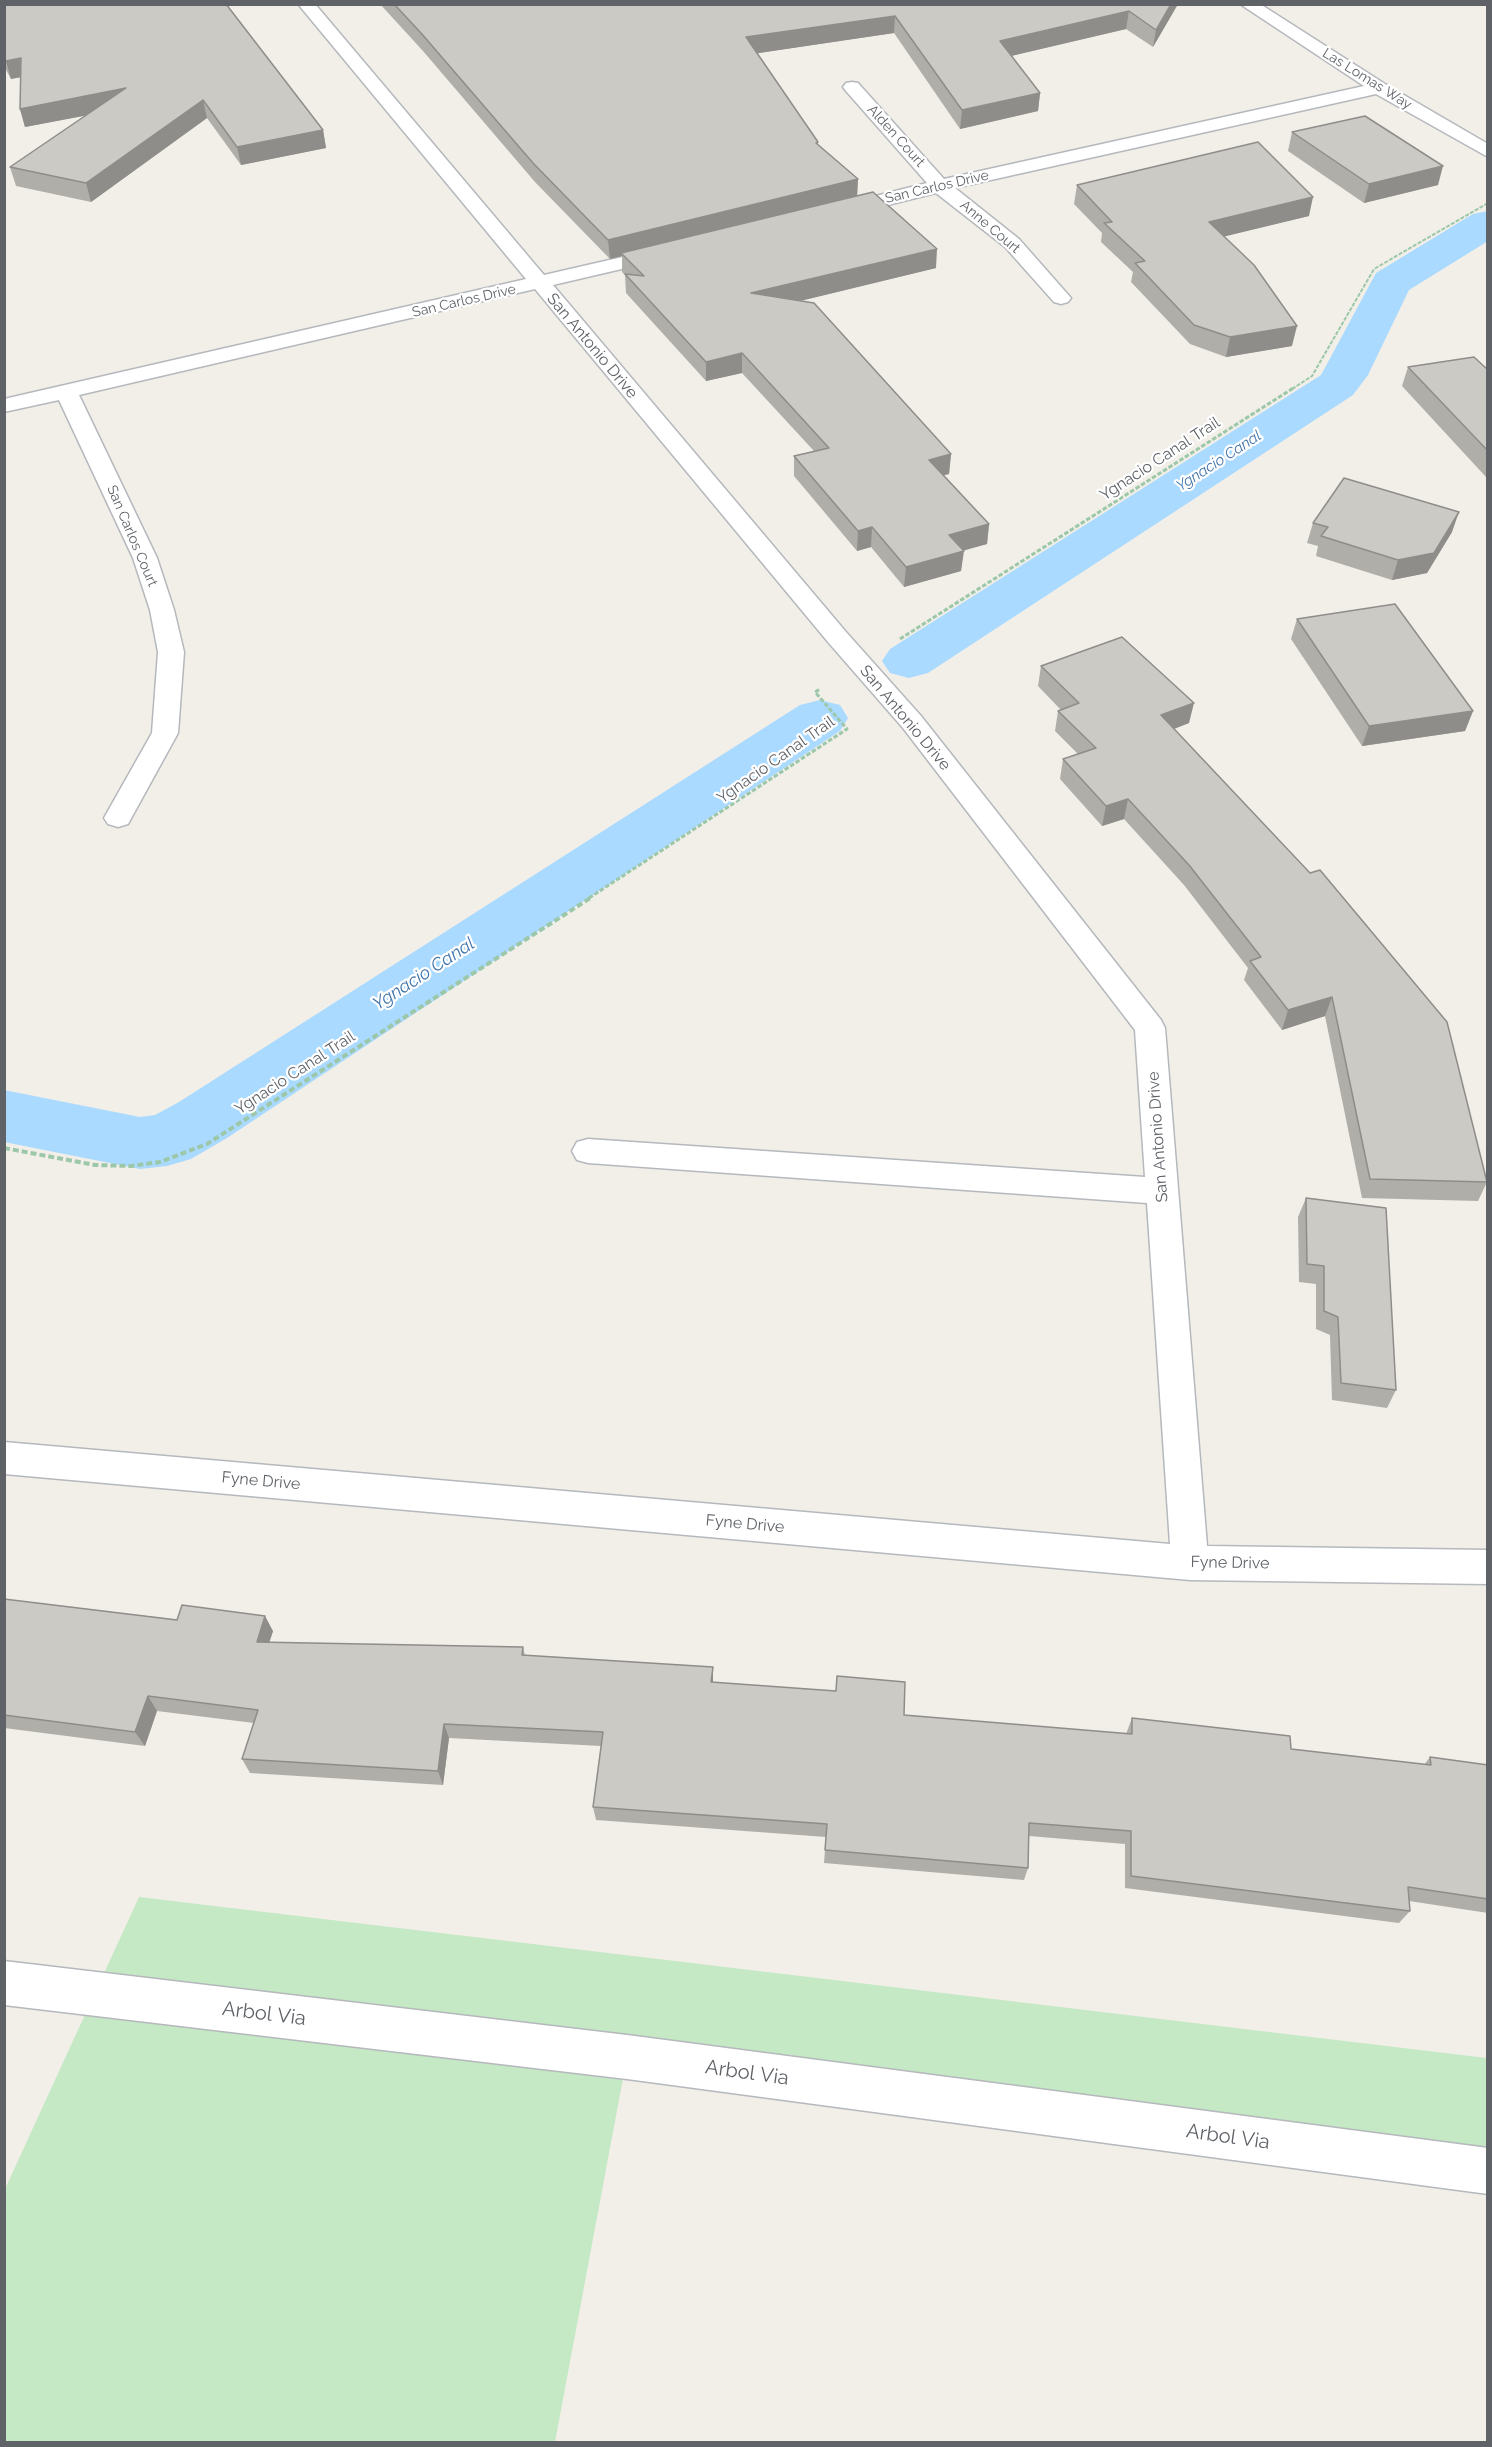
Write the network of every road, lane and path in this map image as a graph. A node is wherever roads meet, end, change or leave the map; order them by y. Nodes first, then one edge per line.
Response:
1 (306, 4) edge
2 (1248, 4) edge
3 (852, 87) dead end
4 (1379, 88) junction
5 (1488, 152) edge
6 (940, 186) junction
7 (1488, 203) edge
8 (825, 215) edge
9 (688, 248) edge
10 (540, 284) junction
11 (1061, 298) dead end
12 (66, 392) junction
13 (4, 406) edge
14 (860, 664) junction
15 (118, 818) dead end
16 (4, 1148) edge
17 (588, 1151) dead end
18 (1162, 1191) junction
19 (4, 1458) edge
20 (1190, 1563) junction
21 (1488, 1567) edge
22 (4, 1983) edge
23 (1488, 2171) edge

1 - 10 street, San Antonio Drive
2 - 4 street, Las Lomas Way
3 - 6 street, Alden Court
4 - 5 street, Las Lomas Way
4 - 6 street, San Carlos Drive
6 - 8 street, San Carlos Drive
6 - 11 street, Anne Court
7 - 14 path, Ygnacio Canal Trail
9 - 10 street, San Carlos Drive
10 - 12 street, San Carlos Drive
10 - 14 street, San Antonio Drive
12 - 13 street, San Carlos Drive
12 - 15 street, San Carlos Court
14 - 16 path, Ygnacio Canal Trail
14 - 18 street, San Antonio Drive
17 - 18 street
18 - 20 street, San Antonio Drive
19 - 20 street, Fyne Drive
20 - 21 street, Fyne Drive
22 - 23 street, Arbol Via

